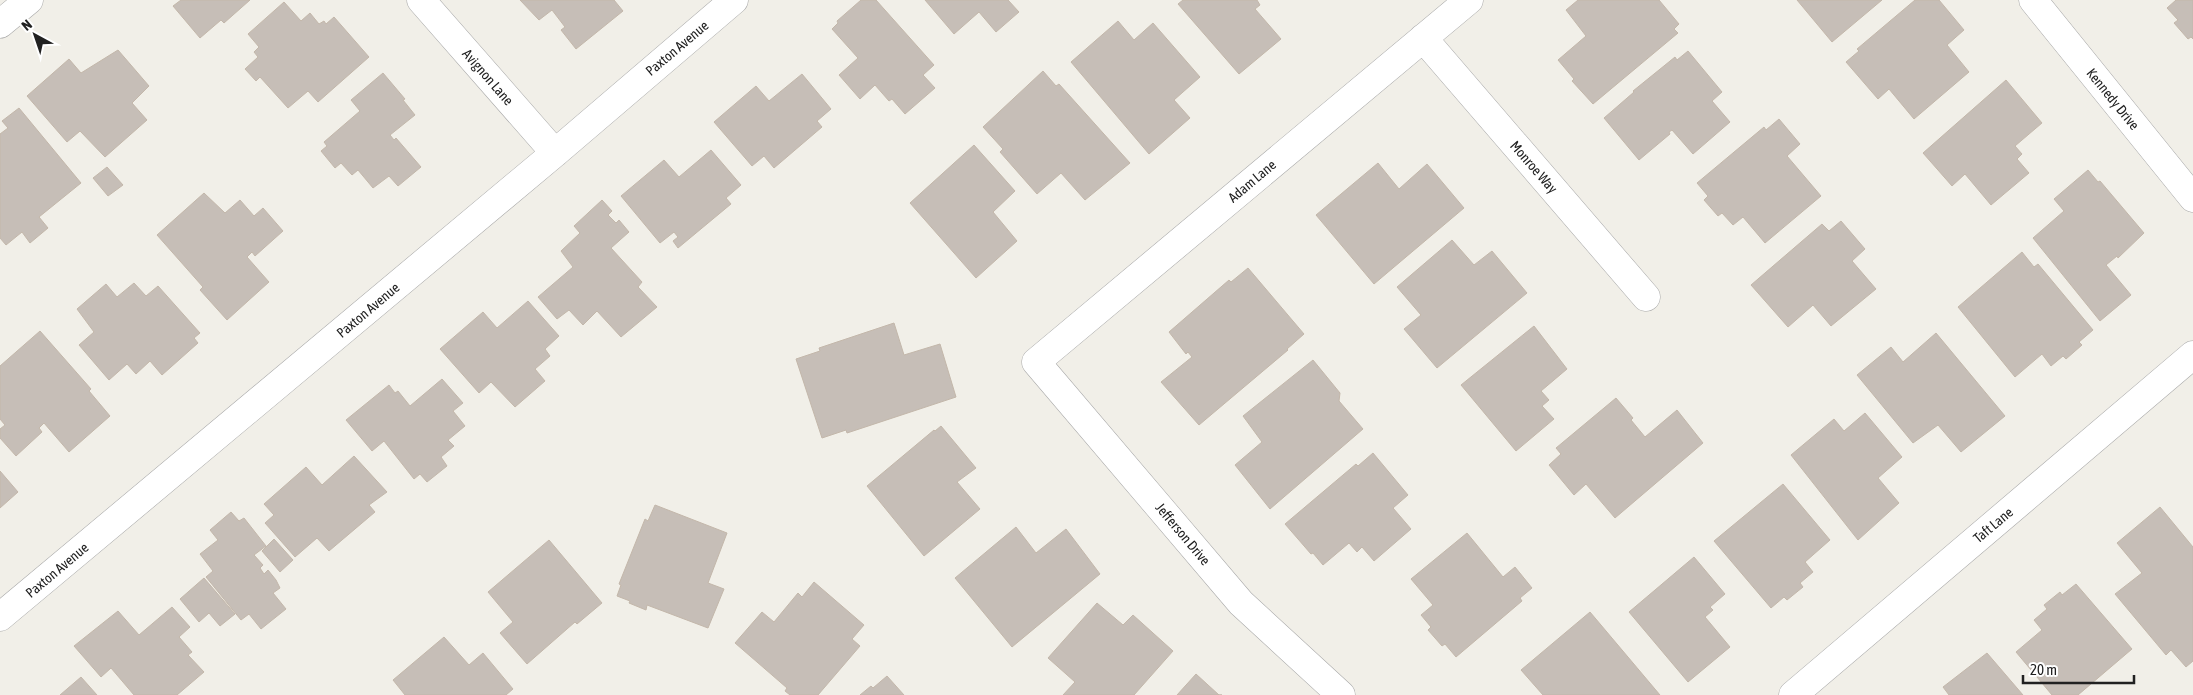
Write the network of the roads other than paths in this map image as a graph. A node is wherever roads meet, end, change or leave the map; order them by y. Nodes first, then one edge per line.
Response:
1 (29, 0) edge
2 (421, 0) edge
3 (734, 0) edge
4 (1469, 0) edge
5 (2033, 0) edge
6 (0, 24) edge
7 (1423, 38) junction
8 (554, 153) junction
9 (2193, 198) edge
10 (1646, 297) dead end
11 (2193, 355) edge
12 (1036, 362) joint
13 (0, 617) edge
14 (1341, 695) edge
15 (1793, 695) edge

1 - 6 street
2 - 8 street, Avignon Lane
3 - 8 street, Paxton Avenue
4 - 7 street, Adam Lane
5 - 9 street, Kennedy Drive
7 - 10 street, Monroe Way
7 - 12 street, Adam Lane
8 - 13 street, Paxton Avenue
11 - 15 street, Taft Lane
12 - 14 street, Jefferson Drive

